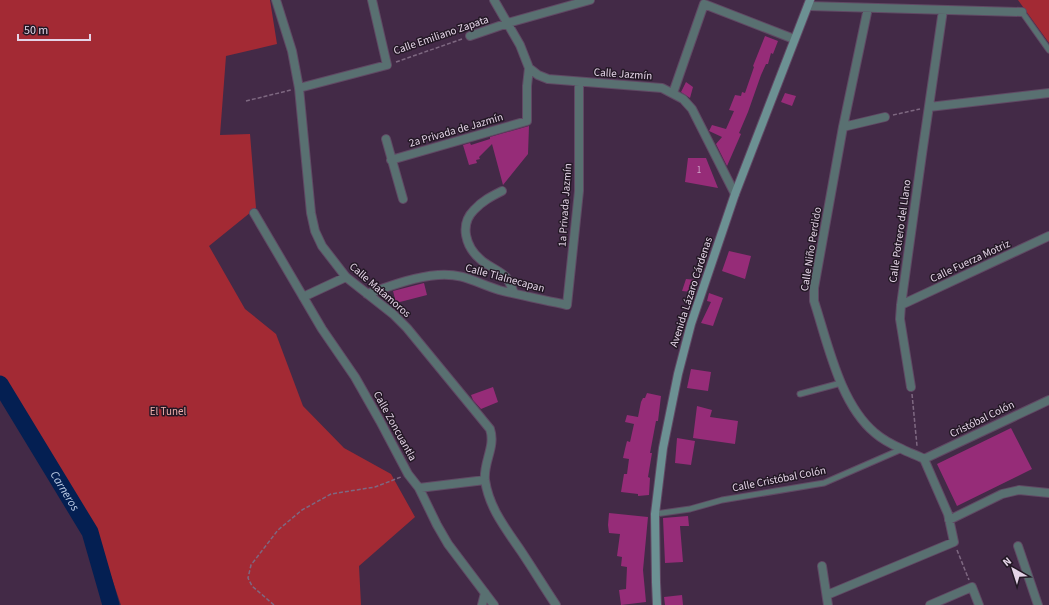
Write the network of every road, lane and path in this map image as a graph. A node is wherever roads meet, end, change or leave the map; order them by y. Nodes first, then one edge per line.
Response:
1 (276, 0) edge
2 (372, 0) edge
3 (494, 0) edge
4 (590, 0) edge
5 (809, 3) edge
6 (868, 8) junction
7 (944, 10) junction
8 (1022, 12) joint
9 (508, 23) junction
10 (470, 36) joint
11 (794, 39) junction
12 (1049, 50) edge
13 (387, 65) junction
14 (529, 68) junction
15 (579, 82) junction
16 (299, 88) junction
17 (673, 93) junction
18 (1049, 93) edge
19 (246, 100) dead end
20 (929, 107) junction
21 (885, 117) joint
22 (843, 127) junction
23 (386, 139) dead end
24 (391, 160) junction
25 (502, 191) dead end
26 (735, 194) junction
27 (403, 199) dead end
28 (254, 213) dead end
29 (1049, 236) edge
30 (346, 277) junction
31 (514, 293) junction
32 (367, 294) junction
33 (303, 297) junction
34 (568, 305) joint
35 (901, 306) junction
36 (841, 383) junction
37 (911, 387) joint
38 (800, 394) dead end
39 (1049, 400) edge
40 (902, 449) junction
41 (921, 457) junction
42 (408, 474) junction
43 (485, 480) junction
44 (419, 488) junction
45 (1049, 493) edge
46 (655, 514) junction
47 (949, 520) junction
48 (954, 542) junction
49 (1018, 546) dead end
50 (822, 566) dead end
51 (972, 587) junction
52 (485, 593) junction
53 (827, 595) junction
54 (274, 605) edge
55 (482, 605) edge
56 (494, 605) edge
57 (556, 605) edge
58 (657, 605) edge
59 (828, 605) edge
60 (930, 605) edge
61 (979, 605) edge
62 (1038, 605) edge

1 - 16 street, Calle Matamoros
2 - 13 street
3 - 9 street
4 - 9 street, Calle Emiliano Zapata
5 - 6 street
5 - 11 main road, Avenida Lázaro Cárdenas
6 - 7 street
6 - 22 street, Calle Niño Perdido
7 - 8 street
7 - 20 street, Calle Potrero del Llano
8 - 12 lane
9 - 10 street, Calle Emiliano Zapata
9 - 14 street
10 - 13 path, Calle Emiliano Zapata
11 - 17 street
11 - 26 main road, Avenida Lázaro Cárdenas
13 - 16 street, Calle Emiliano Zapata
14 - 15 street, Calle Jazmín
14 - 24 street, 2a Privada de Jazmín
15 - 17 street, Calle Jazmín
15 - 34 street, 1a Privada Jazmín
16 - 19 path
16 - 30 street, Calle Matamoros
17 - 26 street, Calle Jazmín
18 - 20 street
20 - 21 path
20 - 35 street, Calle Potrero del Llano
21 - 22 street
22 - 36 street, Calle Niño Perdido
23 - 24 street
24 - 27 street
25 - 31 street
26 - 46 main road, Avenida Lázaro Cárdenas
28 - 33 street, Calle Zoncuantla
29 - 35 street, Calle Fuerza Motriz
30 - 32 street, Calle Matamoros
30 - 33 street
31 - 32 street, Calle Tlalnecapan
31 - 34 street, Calle Tlalnecapan
32 - 43 street, Calle Matamoros
33 - 42 street, Calle Zoncuantla
35 - 37 street, Calle Potrero del Llano
36 - 38 lane
36 - 40 street, Calle Niño Perdido
37 - 41 path
39 - 41 street, Cristóbal Colón
40 - 41 street, Calle Niño Perdido
40 - 46 lane, Calle Cristóbal Colón
41 - 47 street
42 - 44 street, Calle Zoncuantla
42 - 54 path
43 - 44 street
43 - 57 street, Calle Matamoros
44 - 52 street, Calle Zoncuantla
45 - 47 street
46 - 58 main road, Avenida Lázaro Cárdenas
47 - 48 street
48 - 51 path
48 - 53 street
49 - 62 street
50 - 53 street
51 - 60 street
51 - 61 street
52 - 55 street
52 - 56 street, Calle Zoncuantla
53 - 59 street

